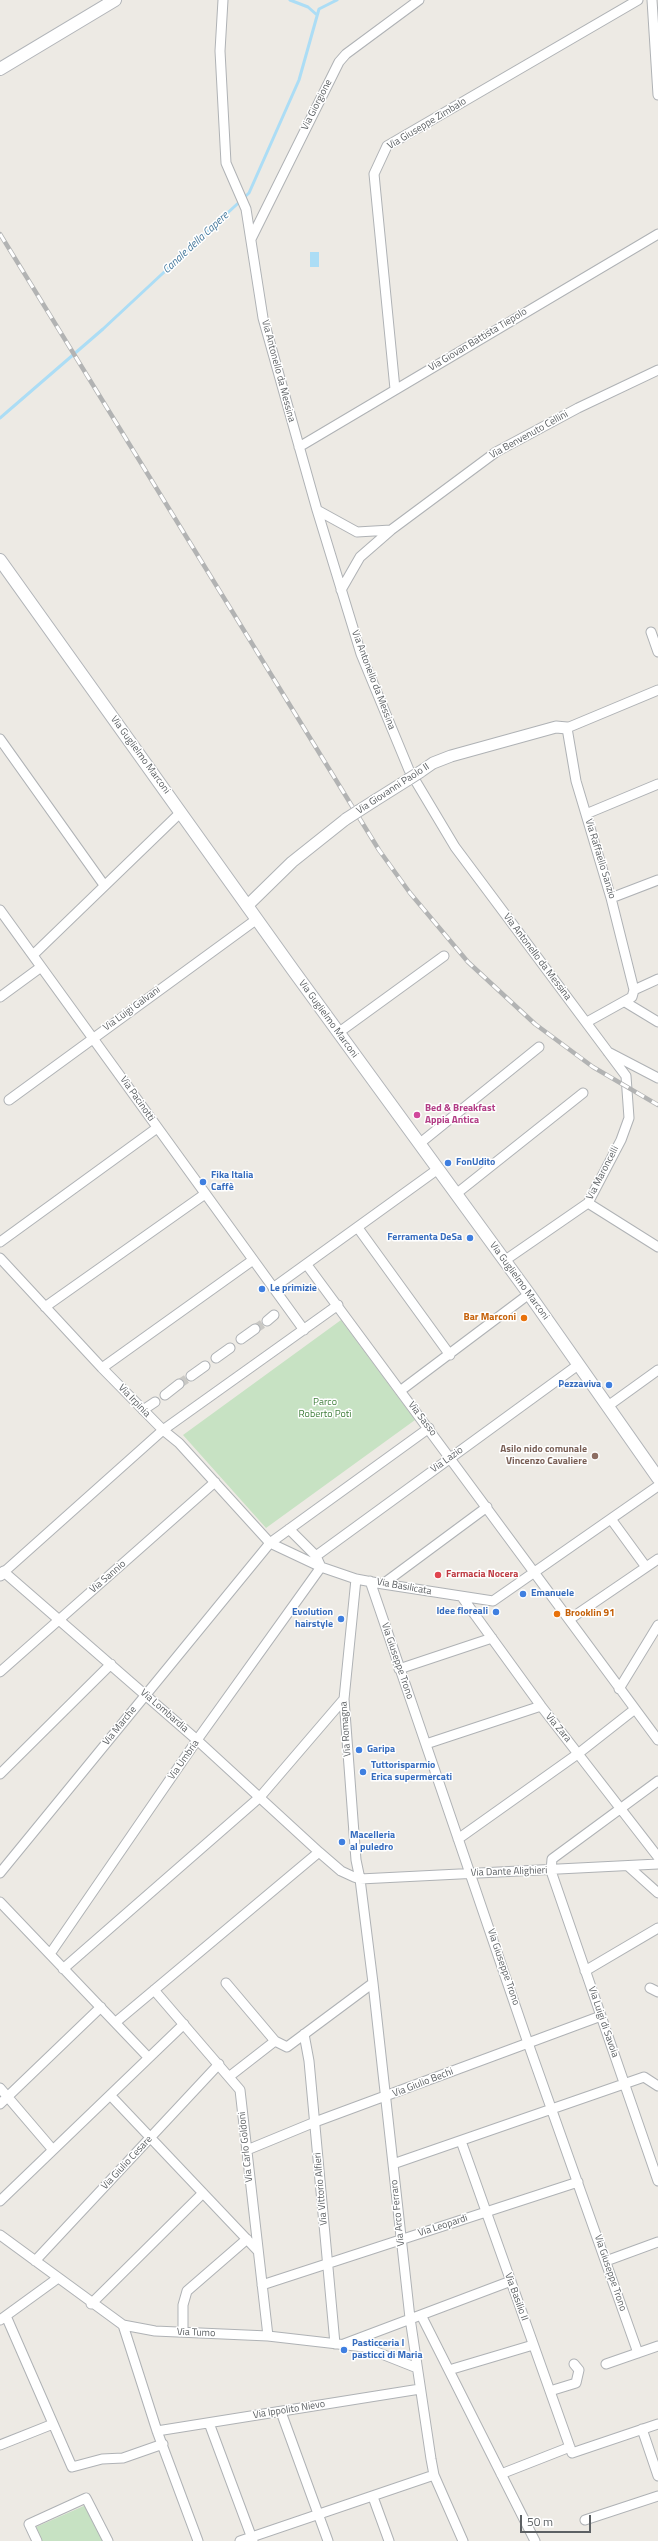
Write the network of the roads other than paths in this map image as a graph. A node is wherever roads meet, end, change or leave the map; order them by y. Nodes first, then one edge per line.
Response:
1 (115, 0) edge
2 (217, 0) edge
3 (222, 0) edge
4 (419, 0) edge
5 (638, 0) edge
6 (652, 0) edge
7 (221, 11) junction
8 (0, 69) edge
9 (658, 95) edge
10 (658, 234) edge
11 (251, 239) junction
12 (658, 370) edge
13 (395, 389) junction
14 (299, 447) junction
15 (316, 510) junction
16 (391, 530) junction
17 (0, 560) edge
18 (4, 574) edge
19 (341, 590) junction
20 (651, 632) dead end
21 (658, 652) edge
22 (658, 690) edge
23 (567, 728) junction
24 (0, 739) edge
25 (658, 784) edge
26 (181, 812) junction
27 (586, 814) junction
28 (658, 880) edge
29 (104, 885) junction
30 (611, 898) junction
31 (247, 906) junction
32 (0, 910) edge
33 (257, 919) junction
34 (33, 955) junction
35 (444, 956) dead end
36 (41, 967) junction
37 (658, 979) edge
38 (634, 990) junction
39 (0, 997) edge
40 (624, 1002) junction
41 (587, 1022) junction
42 (658, 1022) edge
43 (338, 1033) junction
44 (93, 1037) junction
45 (539, 1047) dead end
46 (607, 1051) junction
47 (658, 1078) edge
48 (582, 1093) dead end
49 (9, 1100) dead end
50 (157, 1128) junction
51 (419, 1144) junction
52 (438, 1169) junction
53 (205, 1194) junction
54 (456, 1194) junction
55 (588, 1203) junction
56 (358, 1228) junction
57 (0, 1242) edge
58 (658, 1247) edge
59 (0, 1258) edge
60 (253, 1260) junction
61 (504, 1261) junction
62 (307, 1265) junction
63 (273, 1288) junction
64 (529, 1294) junction
65 (338, 1305) junction
66 (45, 1307) junction
67 (256, 1329) tunnel mouth
68 (304, 1330) junction
69 (241, 1340) dead end
70 (230, 1348) dead end
71 (450, 1355) junction
72 (216, 1358) dead end
73 (578, 1365) junction
74 (205, 1366) dead end
75 (102, 1368) junction
76 (658, 1370) edge
77 (190, 1376) tunnel mouth
78 (179, 1384) tunnel mouth
79 (400, 1391) junction
80 (165, 1395) dead end
81 (155, 1402) dead end
82 (608, 1406) junction
83 (143, 1410) junction
84 (428, 1428) junction
85 (163, 1430) junction
86 (450, 1458) junction
87 (658, 1478) edge
88 (215, 1482) junction
89 (658, 1486) edge
90 (487, 1506) junction
91 (611, 1519) junction
92 (289, 1529) junction
93 (270, 1543) junction
94 (316, 1556) junction
95 (658, 1559) edge
96 (321, 1567) junction
97 (646, 1567) junction
98 (536, 1573) junction
99 (2, 1574) edge
100 (356, 1579) junction
101 (370, 1581) junction
102 (383, 1584) junction
103 (462, 1597) junction
104 (60, 1619) junction
105 (570, 1619) junction
106 (658, 1625) edge
107 (492, 1638) junction
108 (111, 1664) junction
109 (399, 1669) junction
110 (0, 1672) edge
111 (620, 1688) junction
112 (145, 1695) junction
113 (344, 1699) junction
114 (541, 1706) junction
115 (635, 1709) junction
116 (197, 1740) junction
117 (658, 1740) edge
118 (426, 1744) junction
119 (579, 1753) junction
120 (0, 1774) edge
121 (658, 1781) edge
122 (260, 1797) junction
123 (621, 1808) junction
124 (458, 1839) junction
125 (319, 1852) junction
126 (658, 1857) edge
127 (658, 1864) edge
128 (629, 1867) junction
129 (551, 1871) junction
130 (0, 1873) edge
131 (470, 1874) junction
132 (360, 1879) junction
133 (658, 1893) edge
134 (0, 1902) edge
135 (658, 1928) edge
136 (50, 1954) junction
137 (63, 1969) junction
138 (585, 1971) junction
139 (226, 1983) dead end
140 (373, 1983) junction
141 (154, 1990) junction
142 (100, 2007) junction
143 (600, 2016) junction
144 (116, 2022) junction
145 (184, 2024) junction
146 (304, 2034) junction
147 (275, 2041) junction
148 (528, 2043) junction
149 (148, 2057) junction
150 (219, 2064) junction
151 (230, 2076) junction
152 (624, 2084) junction
153 (658, 2086) edge
154 (0, 2088) edge
155 (110, 2095) junction
156 (7, 2097) junction
157 (386, 2097) junction
158 (0, 2104) edge
159 (552, 2110) junction
160 (315, 2122) junction
161 (150, 2139) junction
162 (461, 2141) junction
163 (53, 2150) junction
164 (246, 2150) junction
165 (393, 2164) junction
166 (657, 2176) edge
167 (578, 2182) junction
168 (203, 2193) junction
169 (0, 2201) edge
170 (486, 2212) junction
171 (0, 2235) edge
172 (247, 2240) junction
173 (401, 2240) junction
174 (658, 2242) edge
175 (258, 2250) junction
176 (36, 2261) junction
177 (606, 2261) junction
178 (328, 2265) junction
179 (58, 2278) junction
180 (510, 2281) junction
181 (262, 2286) junction
182 (91, 2304) junction
183 (421, 2315) junction
184 (3, 2318) edge
185 (410, 2318) junction
186 (123, 2325) junction
187 (183, 2332) junction
188 (268, 2336) junction
189 (339, 2344) junction
190 (533, 2345) junction
191 (658, 2346) edge
192 (638, 2353) junction
193 (574, 2364) dead end
194 (606, 2364) dead end
195 (417, 2368) junction
196 (449, 2370) junction
197 (420, 2389) junction
198 (550, 2391) junction
199 (280, 2412) junction
200 (209, 2423) junction
201 (53, 2424) junction
202 (658, 2424) edge
203 (642, 2429) junction
204 (157, 2431) junction
205 (163, 2444) junction
206 (0, 2445) edge
207 (571, 2450) junction
208 (434, 2474) junction
209 (501, 2474) junction
210 (658, 2476) edge
211 (658, 2496) edge
212 (373, 2497) junction
213 (318, 2514) junction
214 (585, 2520) dead end
215 (252, 2539) edge
216 (37, 2541) edge
217 (108, 2541) edge
218 (198, 2541) edge
219 (240, 2541) edge
220 (328, 2541) edge
221 (389, 2541) edge
222 (463, 2541) edge
223 (535, 2541) edge

1 - 8 main road
2 - 7 street
3 - 7 street
4 - 11 street, Via Giorgione
5 - 13 street, Via Giuseppe Zimbalo
6 - 9 street
7 - 11 street, Via Antonello da Messina
10 - 13 street, Via Giovan Battista Tiepolo
11 - 14 street, Via Antonello da Messina
12 - 16 street, Via Benvenuto Cellini
13 - 14 street, Via Giovan Battista Tiepolo
14 - 15 street, Via Antonello da Messina
15 - 16 street
15 - 19 street, Via Antonello da Messina
16 - 19 street, Via Benvenuto Cellini
17 - 18 main road, Via Guglielmo Marconi
18 - 26 main road, Via Guglielmo Marconi
19 - 41 street, Via Antonello da Messina
20 - 21 street
22 - 23 street
23 - 27 street, Via Raffaello Sanzio
23 - 31 street, Via Giovanni Paolo II, bridge
24 - 29 street
25 - 27 street
26 - 29 street
26 - 31 main road, Via Guglielmo Marconi
27 - 30 street, Via Raffaello Sanzio
28 - 30 street
29 - 34 street
30 - 38 street, Via Raffaello Sanzio
31 - 33 main road, Via Guglielmo Marconi
32 - 34 street, Via Pacinotti
33 - 43 main road, Via Guglielmo Marconi
33 - 44 street, Via Luigi Galvani
34 - 36 street, Via Pacinotti
35 - 43 street
36 - 39 street
36 - 44 street, Via Pacinotti
37 - 38 street
38 - 40 street
40 - 41 street
40 - 42 street
41 - 46 street, Via Antonello da Messina
43 - 51 main road, Via Guglielmo Marconi
44 - 49 street, Via Luigi Galvani
44 - 50 street, Via Pacinotti
45 - 51 street
46 - 47 street
46 - 55 street, Via Maroncelli
48 - 54 street
50 - 53 street, Via Pacinotti
50 - 57 street
51 - 52 main road, Via Guglielmo Marconi
52 - 54 main road, Via Guglielmo Marconi
52 - 56 street
53 - 60 street, Via Pacinotti
53 - 66 street
54 - 61 main road, Via Guglielmo Marconi
55 - 58 street
55 - 61 street, Via Maroncelli
56 - 62 street
56 - 71 street
59 - 66 street, Via Irpinia
60 - 63 street, Via Pacinotti
60 - 75 street
61 - 64 main road, Via Guglielmo Marconi
62 - 63 street
62 - 65 street, Via Sasso
63 - 68 street, Via Pacinotti
64 - 71 street
64 - 73 main road, Via Guglielmo Marconi
65 - 68 street
65 - 79 street, Via Sasso
66 - 75 street, Via Irpinia
67 - 69 street
68 - 85 street
70 - 72 street
71 - 79 street
73 - 82 main road, Via Guglielmo Marconi
73 - 86 street, Via Lazio
74 - 77 street
75 - 83 street, Via Irpinia
76 - 82 street
78 - 80 street
79 - 84 street, Via Sasso
81 - 83 street
82 - 87 main road, Via Guglielmo Marconi
83 - 85 street, Via Irpinia
84 - 86 street, Via Sasso
84 - 92 street, Via Marche
85 - 88 street, Via Irpinia
85 - 99 street
86 - 90 street, Via Sasso
86 - 94 street, Via Lazio
88 - 93 street, Via Irpinia
88 - 104 street, Via Sannio
89 - 91 street, Via Basilicata
90 - 98 street, Via Sasso
90 - 102 street
91 - 97 street
91 - 98 street, Via Basilicata
92 - 93 street, Via Marche
92 - 94 street
93 - 96 street, Via Basilicata
93 - 112 street, Via Marche
94 - 96 street
95 - 97 street
96 - 100 street, Via Basilicata
96 - 116 street, Via Umbria
97 - 105 street
98 - 103 street, Via Basilicata
98 - 105 street, Via Sasso
99 - 104 street, Via Lombardia
100 - 101 street, Via Basilicata
100 - 113 street, Via Romagna
101 - 102 street, Via Basilicata
101 - 109 street, Via Giuseppe Trono
102 - 103 street, Via Basilicata
103 - 107 street, Via Zara
104 - 108 street, Via Lombardia
104 - 110 street, Via Sannio
105 - 111 street, Via Sasso
106 - 111 street
107 - 109 street
107 - 114 street, Via Zara
108 - 112 street, Via Lombardia
108 - 120 street
109 - 118 street, Via Giuseppe Trono
111 - 115 street, Via Sasso
112 - 116 street, Via Lombardia
112 - 130 street, Via Marche
113 - 122 street
113 - 132 street, Via Romagna
114 - 118 street
114 - 119 street, Via Zara
115 - 117 street, Via Sasso
115 - 119 street
116 - 122 street, Via Lombardia
116 - 136 street, Via Umbria
118 - 124 street, Via Giuseppe Trono
119 - 123 street, Via Zara
119 - 124 street
121 - 123 street
122 - 125 street, Via Lombardia
122 - 137 street
123 - 126 street, Via Zara
123 - 129 street
124 - 131 street, Via Giuseppe Trono
125 - 132 street, Via Lombardia
125 - 141 street
127 - 128 street, Via Dante Alighieri
128 - 129 street, Via Dante Alighieri
128 - 133 street
129 - 131 street, Via Dante Alighieri
129 - 138 street, Via Luigi di Savoia
131 - 132 street, Via Dante Alighieri
131 - 148 street, Via Giuseppe Trono
132 - 140 street, Via Arco Ferraro
134 - 136 street
135 - 138 street
136 - 137 street
137 - 142 street
138 - 143 street, Via Luigi di Savoia
139 - 147 street
140 - 146 street
140 - 157 street, Via Arco Ferraro
141 - 144 street
141 - 145 street, Via Carlo Goldoni
142 - 144 street
142 - 156 street
143 - 148 street, Via Giulio Bechi
143 - 152 street, Via Luigi di Savoia
144 - 149 street
145 - 149 street
145 - 150 street, Via Carlo Goldoni
146 - 147 street
146 - 160 street, Via Vittorio Alfieri
147 - 151 street
148 - 157 street, Via Giulio Bechi
148 - 159 street, Via Giuseppe Trono
149 - 155 street
150 - 151 street, Via Carlo Goldoni
150 - 161 street, Via Giulio Cesare
151 - 164 street, Via Carlo Goldoni
152 - 153 street
152 - 159 street
152 - 166 street, Via Luigi di Savoia
154 - 156 street
155 - 161 street
155 - 163 street
156 - 158 street
156 - 163 street
157 - 160 street, Via Giulio Bechi
157 - 165 street, Via Arco Ferraro
159 - 162 street
159 - 167 street, Via Giuseppe Trono
160 - 164 street, Via Giulio Bechi
160 - 178 street, Via Vittorio Alfieri
161 - 168 street
161 - 176 street, Via Giulio Cesare
162 - 165 street
162 - 170 street, Via Basilio II
163 - 169 street
164 - 175 street, Via Carlo Goldoni
165 - 173 street, Via Arco Ferraro
167 - 170 street, Via Leopardi
167 - 177 street, Via Giuseppe Trono
168 - 172 street
168 - 182 street
170 - 173 street, Via Leopardi
170 - 180 street, Via Basilio II
171 - 176 street, Via Tumo
172 - 175 street
172 - 187 street
173 - 178 street, Via Leopardi
173 - 185 street, Via Arco Ferraro
174 - 177 street
175 - 181 street, Via Carlo Goldoni
176 - 179 street, Via Tumo
177 - 192 street, Via Giuseppe Trono
178 - 181 street, Via Leopardi
178 - 189 street, Via Vittorio Alfieri
179 - 182 street, Via Tumo
179 - 184 street
180 - 183 street
180 - 190 street, Via Basilio II
181 - 188 street, Via Carlo Goldoni
182 - 186 street, Via Tumo
183 - 185 street
183 - 196 street
184 - 201 street
185 - 189 street
185 - 195 street, Via Arco Ferraro
186 - 187 street, Via Tumo
186 - 204 street
187 - 188 street, Via Tumo
188 - 189 street, Via Tumo
189 - 195 street, Via Tumo
190 - 196 street
190 - 198 street, Via Basilio II
191 - 192 street
192 - 194 street
193 - 198 street
195 - 197 street, Via Arco Ferraro
196 - 209 street
197 - 199 street, Via Ippolito Nievo
197 - 208 street, Via Arco Ferraro
198 - 207 street, Via Basilio II
199 - 200 street, Via Ippolito Nievo
199 - 213 street
200 - 204 street, Via Ippolito Nievo
200 - 215 street
201 - 205 street
201 - 206 street
202 - 203 street
203 - 207 street
203 - 210 street
204 - 205 street
205 - 218 street
207 - 209 street
208 - 212 street
208 - 222 street, Via Arco Ferraro
209 - 223 street
211 - 214 street
212 - 213 street
212 - 221 street
213 - 215 street
213 - 220 street
215 - 219 street
216 - 217 street

